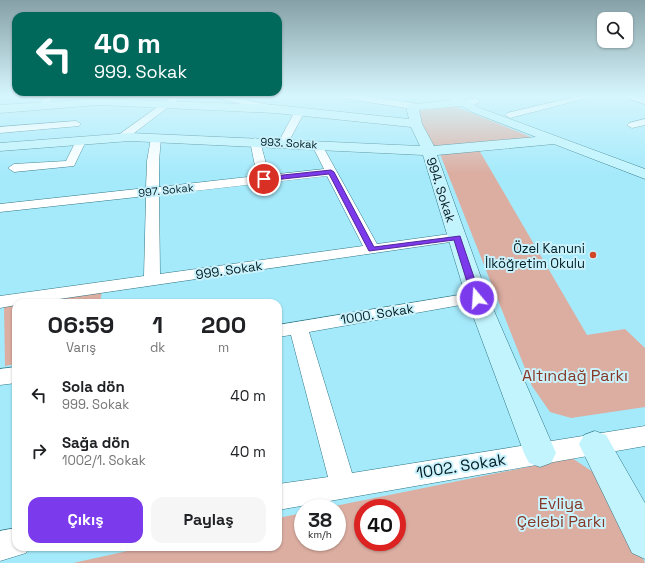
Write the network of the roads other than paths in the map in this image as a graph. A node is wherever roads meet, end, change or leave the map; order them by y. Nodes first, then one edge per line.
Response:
1 (144, 121) edge
2 (295, 121) edge
3 (422, 121) edge
4 (514, 121) edge
5 (527, 121) edge
6 (645, 122) edge
7 (76, 124) dead end
8 (632, 125) dead end
9 (0, 130) edge
10 (121, 138) junction
11 (156, 138) junction
12 (554, 140) junction
13 (81, 141) junction
14 (255, 141) junction
15 (283, 143) junction
16 (317, 145) junction
17 (0, 147) edge
18 (428, 151) junction
19 (645, 164) edge
20 (14, 168) dead end
21 (331, 172) junction
22 (645, 174) edge
23 (264, 179) junction
24 (153, 191) junction
25 (0, 208) edge
26 (457, 237) junction
27 (372, 250) junction
28 (152, 280) junction
29 (477, 298) junction
30 (21, 299) edge
31 (12, 300) edge
32 (0, 302) edge
33 (288, 329) edge
34 (12, 375) edge
35 (0, 377) edge
36 (645, 436) edge
37 (595, 444) junction
38 (540, 453) junction
39 (342, 485) junction
40 (282, 495) edge
41 (645, 540) edge
42 (12, 544) edge
43 (0, 546) edge

1 - 10 street
2 - 15 street
3 - 18 street, 994. Sokak
4 - 12 street
5 - 19 street
6 - 8 street
7 - 9 street
10 - 11 street, 993. Sokak
10 - 13 street, 993. Sokak
11 - 14 street, 993. Sokak
11 - 24 street
12 - 18 street, 993. Sokak
12 - 22 street
13 - 17 street, 993. Sokak
13 - 20 street
14 - 15 street, 993. Sokak
14 - 23 street
15 - 16 street, 993. Sokak
16 - 18 street, 993. Sokak
16 - 21 street
18 - 26 street, 994. Sokak
21 - 23 street, 997. Sokak
21 - 27 street
23 - 24 street, 997. Sokak
24 - 25 street, 997. Sokak
24 - 28 street
26 - 27 street, 999. Sokak
26 - 29 street, 994. Sokak
27 - 28 street, 999. Sokak
28 - 30 street, 999. Sokak
29 - 33 street, 1000. Sokak
29 - 38 street, 994. Sokak
31 - 32 street, 999. Sokak
33 - 39 street
34 - 35 street
36 - 37 street, 1002. Sokak
37 - 38 street, 1002. Sokak
37 - 41 street
38 - 39 street, 1002. Sokak
39 - 40 street, 1002. Sokak
42 - 43 street

